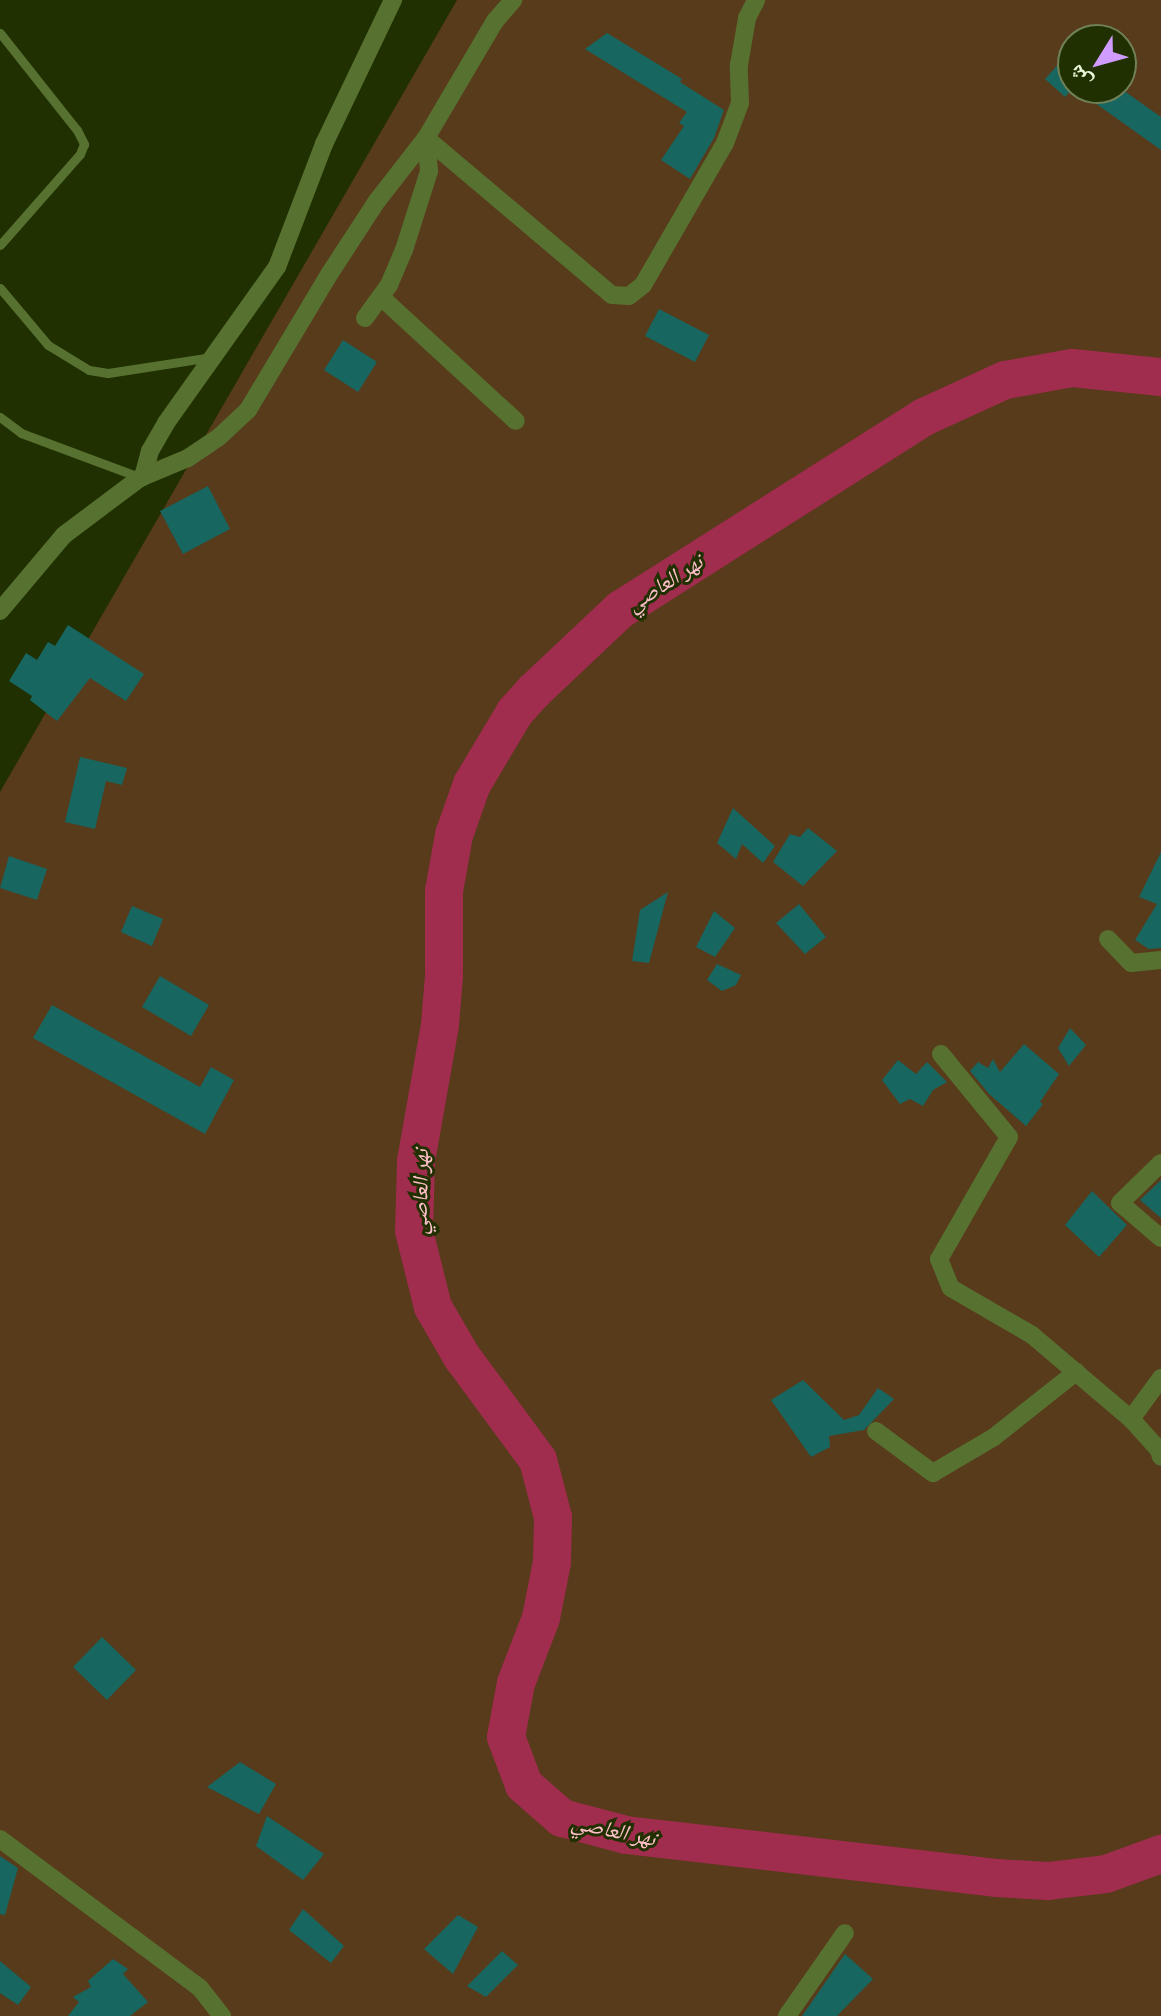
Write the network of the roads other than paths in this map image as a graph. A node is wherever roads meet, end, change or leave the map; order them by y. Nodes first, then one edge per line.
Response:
1 (393, 0) edge
2 (513, 0) edge
3 (756, 0) edge
4 (0, 33) edge
5 (426, 138) junction
6 (0, 245) edge
7 (0, 288) edge
8 (381, 297) junction
9 (365, 318) dead end
10 (214, 356) junction
11 (0, 417) edge
12 (516, 421) dead end
13 (142, 477) junction
14 (0, 611) edge
15 (1108, 939) dead end
16 (1161, 960) edge
17 (941, 1054) dead end
18 (1161, 1163) edge
19 (1161, 1238) edge
20 (1076, 1372) junction
21 (1161, 1378) edge
22 (1131, 1419) junction
23 (876, 1431) dead end
24 (1161, 1457) edge
25 (0, 1839) edge
26 (845, 1933) dead end
27 (222, 2016) edge
28 (787, 2016) edge

1 - 10 street
2 - 5 street
3 - 5 street
4 - 6 lane
5 - 8 street
5 - 13 street
7 - 10 lane
8 - 9 street
8 - 12 street
10 - 13 street
11 - 13 lane
13 - 14 street
15 - 16 street
17 - 20 street
18 - 19 street
20 - 22 street
20 - 23 street
21 - 22 street
22 - 24 street
25 - 27 street
26 - 28 street

